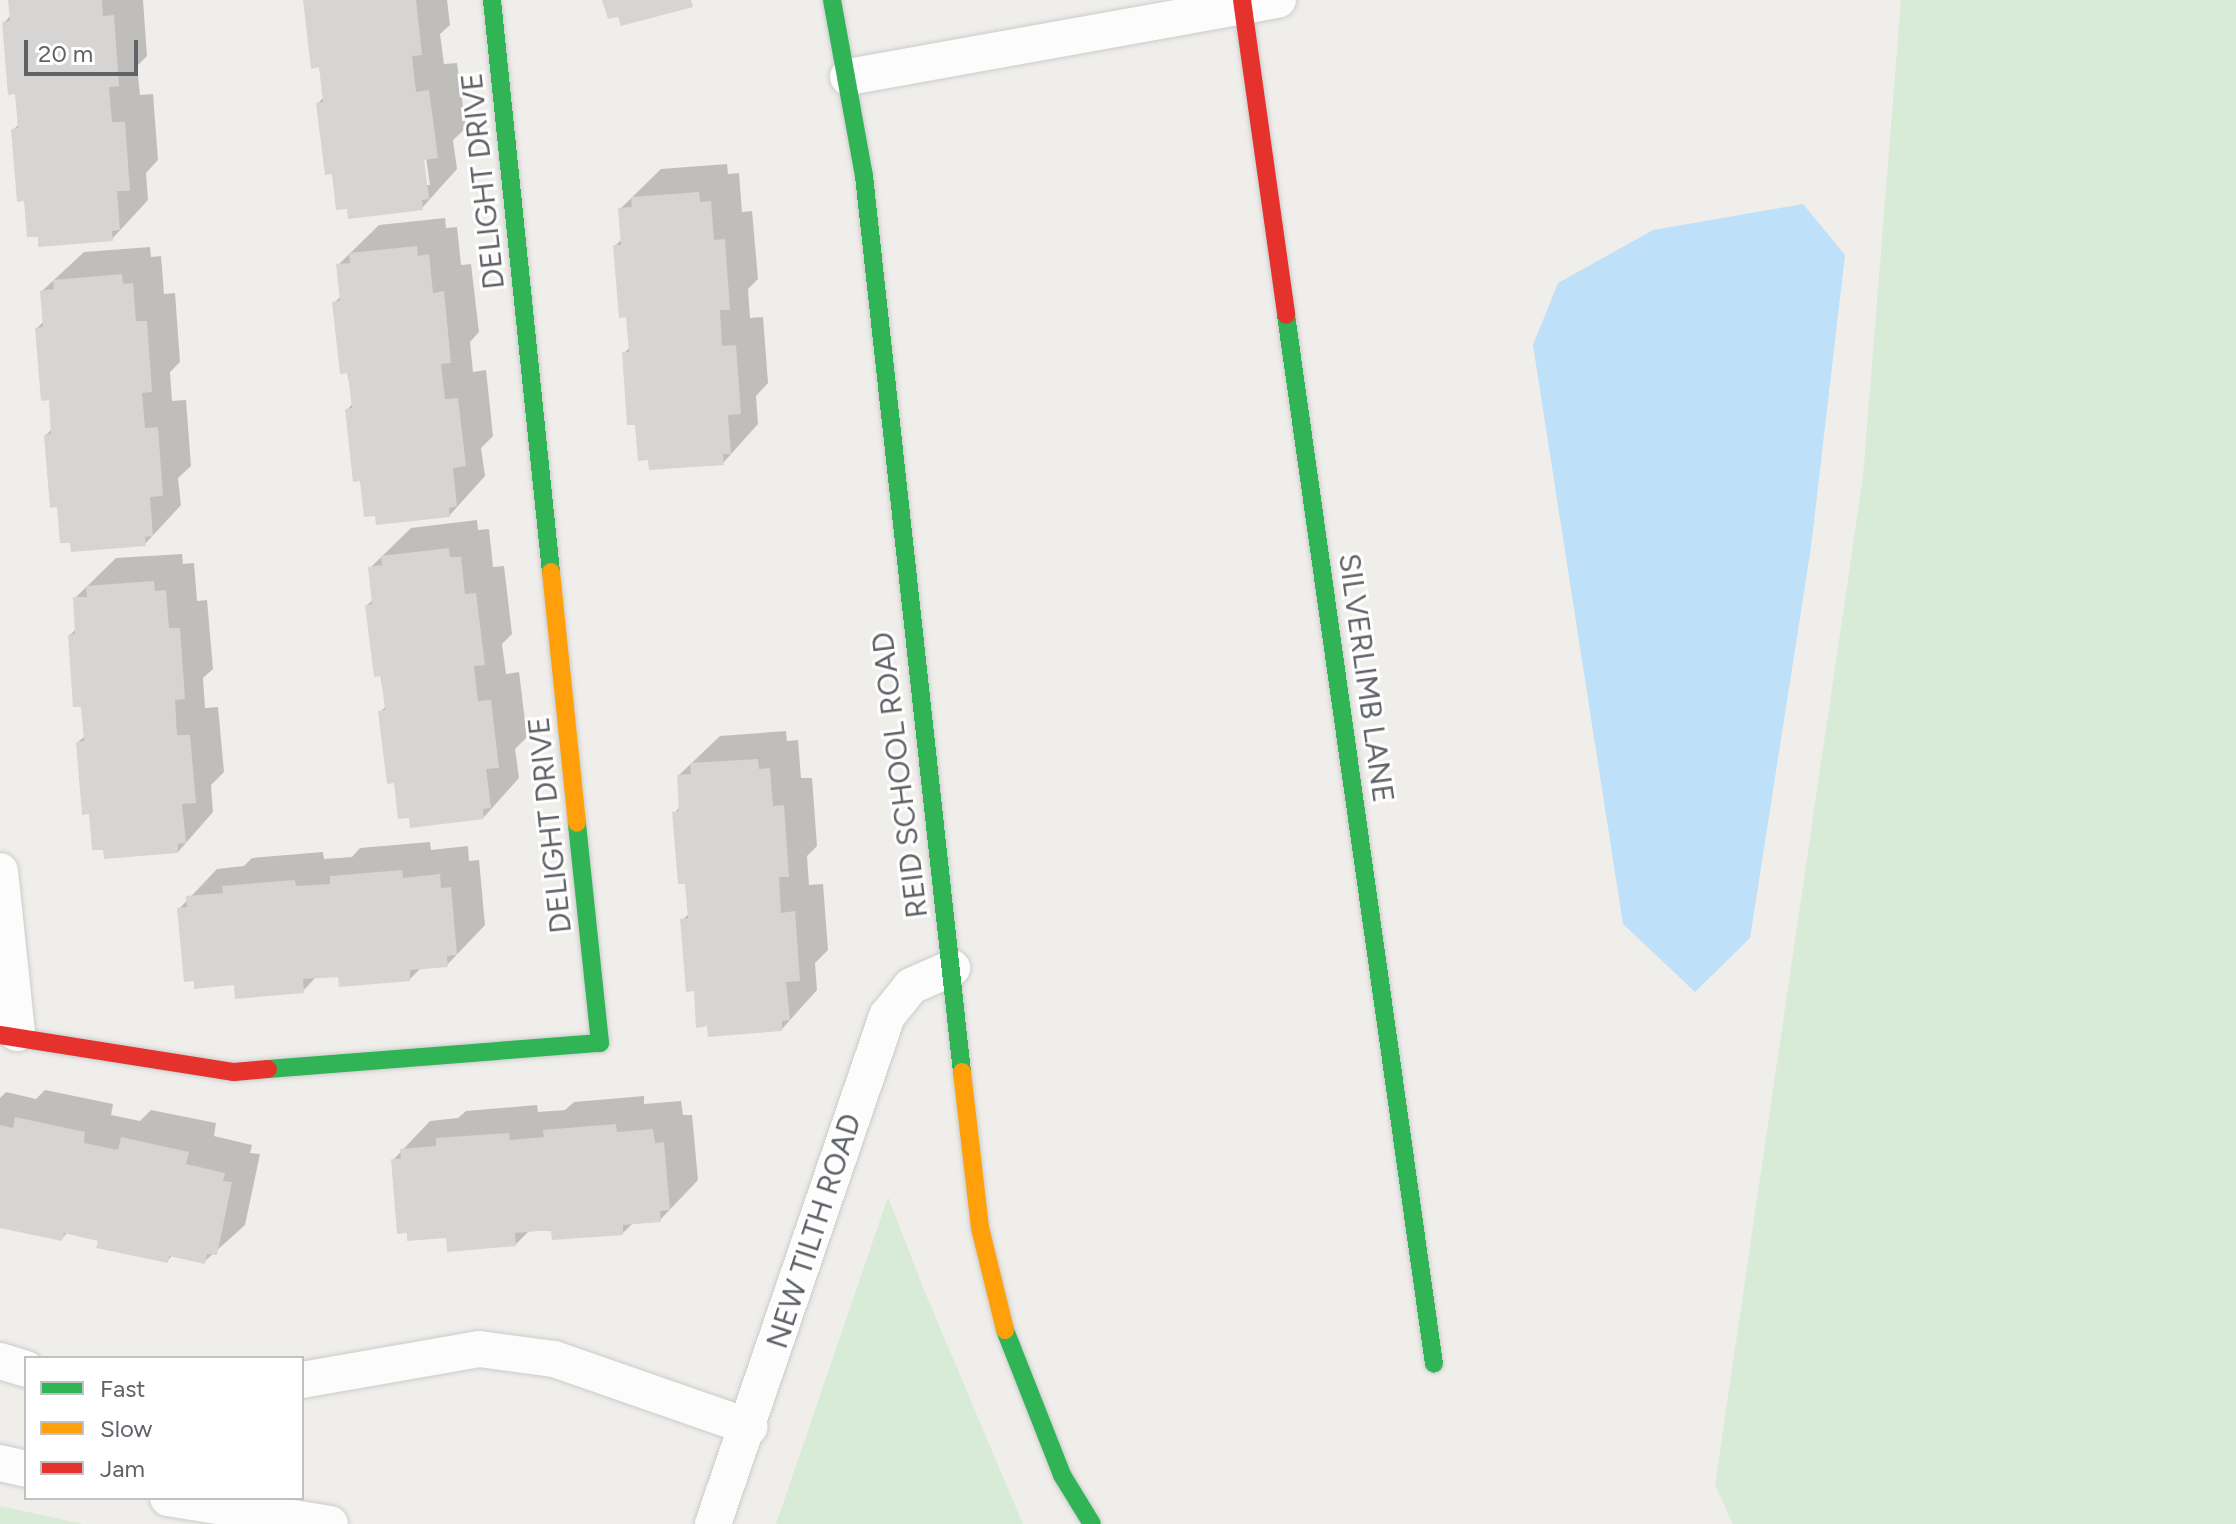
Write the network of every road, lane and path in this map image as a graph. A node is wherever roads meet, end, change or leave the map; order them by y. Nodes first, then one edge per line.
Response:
1 (492, 0) edge
2 (832, 0) edge
3 (1278, 0) edge
4 (1242, 2) edge
5 (848, 77) junction
6 (0, 871) edge
7 (952, 968) junction
8 (8, 1034) edge
9 (0, 1361) edge
10 (1434, 1364) dead end
11 (24, 1368) edge
12 (304, 1380) edge
13 (749, 1427) junction
14 (0, 1463) edge
15 (24, 1469) edge
16 (180, 1500) edge
17 (330, 1524) edge
18 (713, 1524) edge
19 (1092, 1524) edge

1 - 8 street, DELIGHT DRIVE
2 - 5 street, REID SCHOOL ROAD
3 - 4 street
4 - 5 street
4 - 10 street, SILVERLIMB LANE
5 - 7 street, REID SCHOOL ROAD
6 - 8 street
7 - 13 street, NEW TILTH ROAD
7 - 19 street, REID SCHOOL ROAD
9 - 11 street
12 - 13 street
13 - 18 street, NEW TILTH ROAD
14 - 15 street
16 - 17 street

